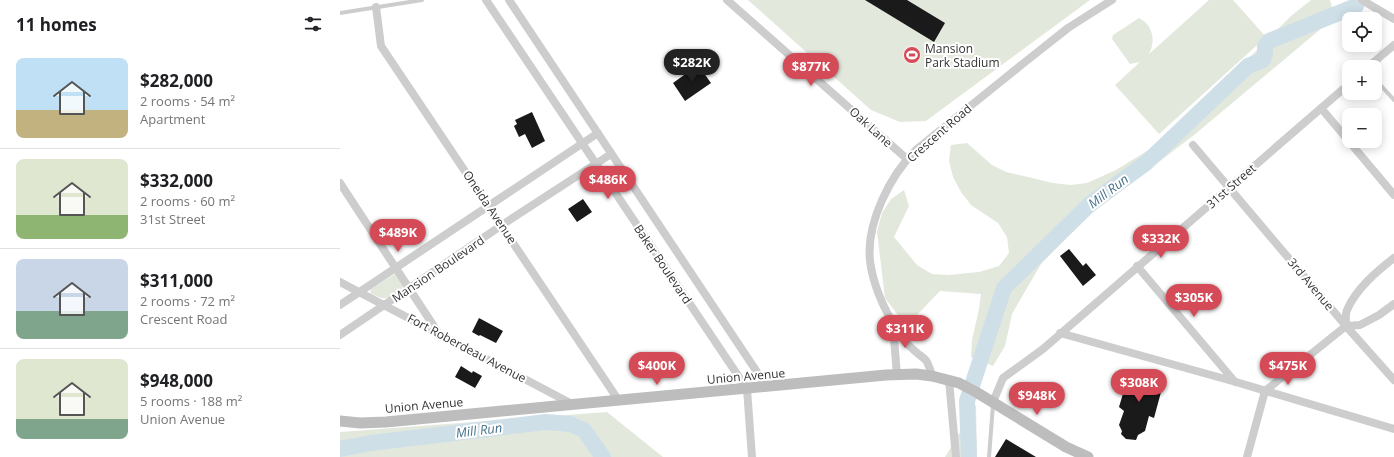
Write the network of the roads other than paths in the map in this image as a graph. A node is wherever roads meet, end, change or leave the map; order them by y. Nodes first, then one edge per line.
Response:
1 (422, 0) edge
2 (486, 0) edge
3 (509, 0) edge
4 (727, 0) edge
5 (1112, 0) edge
6 (1362, 0) edge
7 (375, 4) edge
8 (340, 13) edge
9 (1394, 19) edge
10 (1394, 45) edge
11 (1376, 60) edge
12 (1382, 87) edge
13 (1342, 90) edge
14 (1394, 100) edge
15 (1321, 108) junction
16 (598, 133) junction
17 (582, 143) junction
18 (1193, 145) dead end
19 (612, 154) junction
20 (907, 159) junction
21 (596, 164) junction
22 (340, 183) edge
23 (1229, 188) junction
24 (1394, 195) edge
25 (489, 206) junction
26 (502, 225) junction
27 (1394, 258) edge
28 (1137, 266) junction
29 (396, 268) junction
30 (340, 282) edge
31 (410, 288) junction
32 (360, 292) junction
33 (1394, 304) edge
34 (340, 305) edge
35 (384, 305) junction
36 (893, 324) junction
37 (1346, 326) junction
38 (1060, 333) junction
39 (440, 334) junction
40 (340, 335) edge
41 (897, 375) junction
42 (932, 376) junction
43 (949, 380) junction
44 (1394, 380) edge
45 (1236, 382) junction
46 (767, 387) junction
47 (747, 389) junction
48 (1265, 391) junction
49 (619, 401) junction
50 (993, 402) junction
51 (572, 404) junction
52 (340, 421) edge
53 (1394, 429) edge
54 (1076, 455) edge
55 (752, 457) edge
56 (956, 457) edge
57 (989, 457) edge
58 (1088, 457) edge
59 (1247, 457) edge

1 - 7 lane
2 - 17 street, Baker Boulevard
3 - 16 street, Baker Boulevard
4 - 20 street, Oak Lane
5 - 20 street, Crescent Road
6 - 9 street
7 - 8 lane
7 - 25 street, Oneida Avenue
10 - 11 street
12 - 14 lane
13 - 15 street, 31st Street
15 - 23 street, 31st Street
15 - 24 street
16 - 17 street, Mansion Boulevard
16 - 19 street, Baker Boulevard
17 - 21 street, Baker Boulevard
17 - 25 street, Mansion Boulevard
18 - 23 street, 3rd Avenue
19 - 21 street, Mansion Boulevard
19 - 46 street, Baker Boulevard
20 - 36 street, Crescent Road
21 - 26 street, Mansion Boulevard
21 - 47 street, Baker Boulevard
22 - 29 street
23 - 28 street, 31st Street
23 - 37 street, 3rd Avenue
25 - 26 street, Oneida Avenue
25 - 29 street, Mansion Boulevard
26 - 31 street, Mansion Boulevard
26 - 49 street, Oneida Avenue
27 - 37 street
28 - 38 street, 31st Street
28 - 45 street
29 - 31 street
29 - 32 street, Mansion Boulevard
30 - 32 street, Fort Roberdeau Avenue
31 - 35 street, Mansion Boulevard
31 - 39 street
32 - 34 street, Mansion Boulevard
32 - 35 street, Fort Roberdeau Avenue
33 - 37 street
35 - 39 street, Fort Roberdeau Avenue
35 - 40 street, Mansion Boulevard
36 - 41 street, Crescent Road
36 - 42 street, Crescent Road
37 - 44 street, 3rd Avenue
37 - 48 street
38 - 45 street
38 - 50 street, 31st Street
39 - 51 street, Fort Roberdeau Avenue
41 - 42 main road, Union Avenue
41 - 46 main road, Union Avenue
42 - 43 main road, Union Avenue
43 - 50 main road, Union Avenue
43 - 56 street
45 - 48 street
46 - 47 main road, Union Avenue
47 - 49 main road, Union Avenue
47 - 55 street
48 - 53 street
48 - 59 street
49 - 51 main road, Union Avenue
50 - 54 main road, Union Avenue
50 - 57 lane
51 - 52 main road, Union Avenue
54 - 58 main road, Union Avenue

